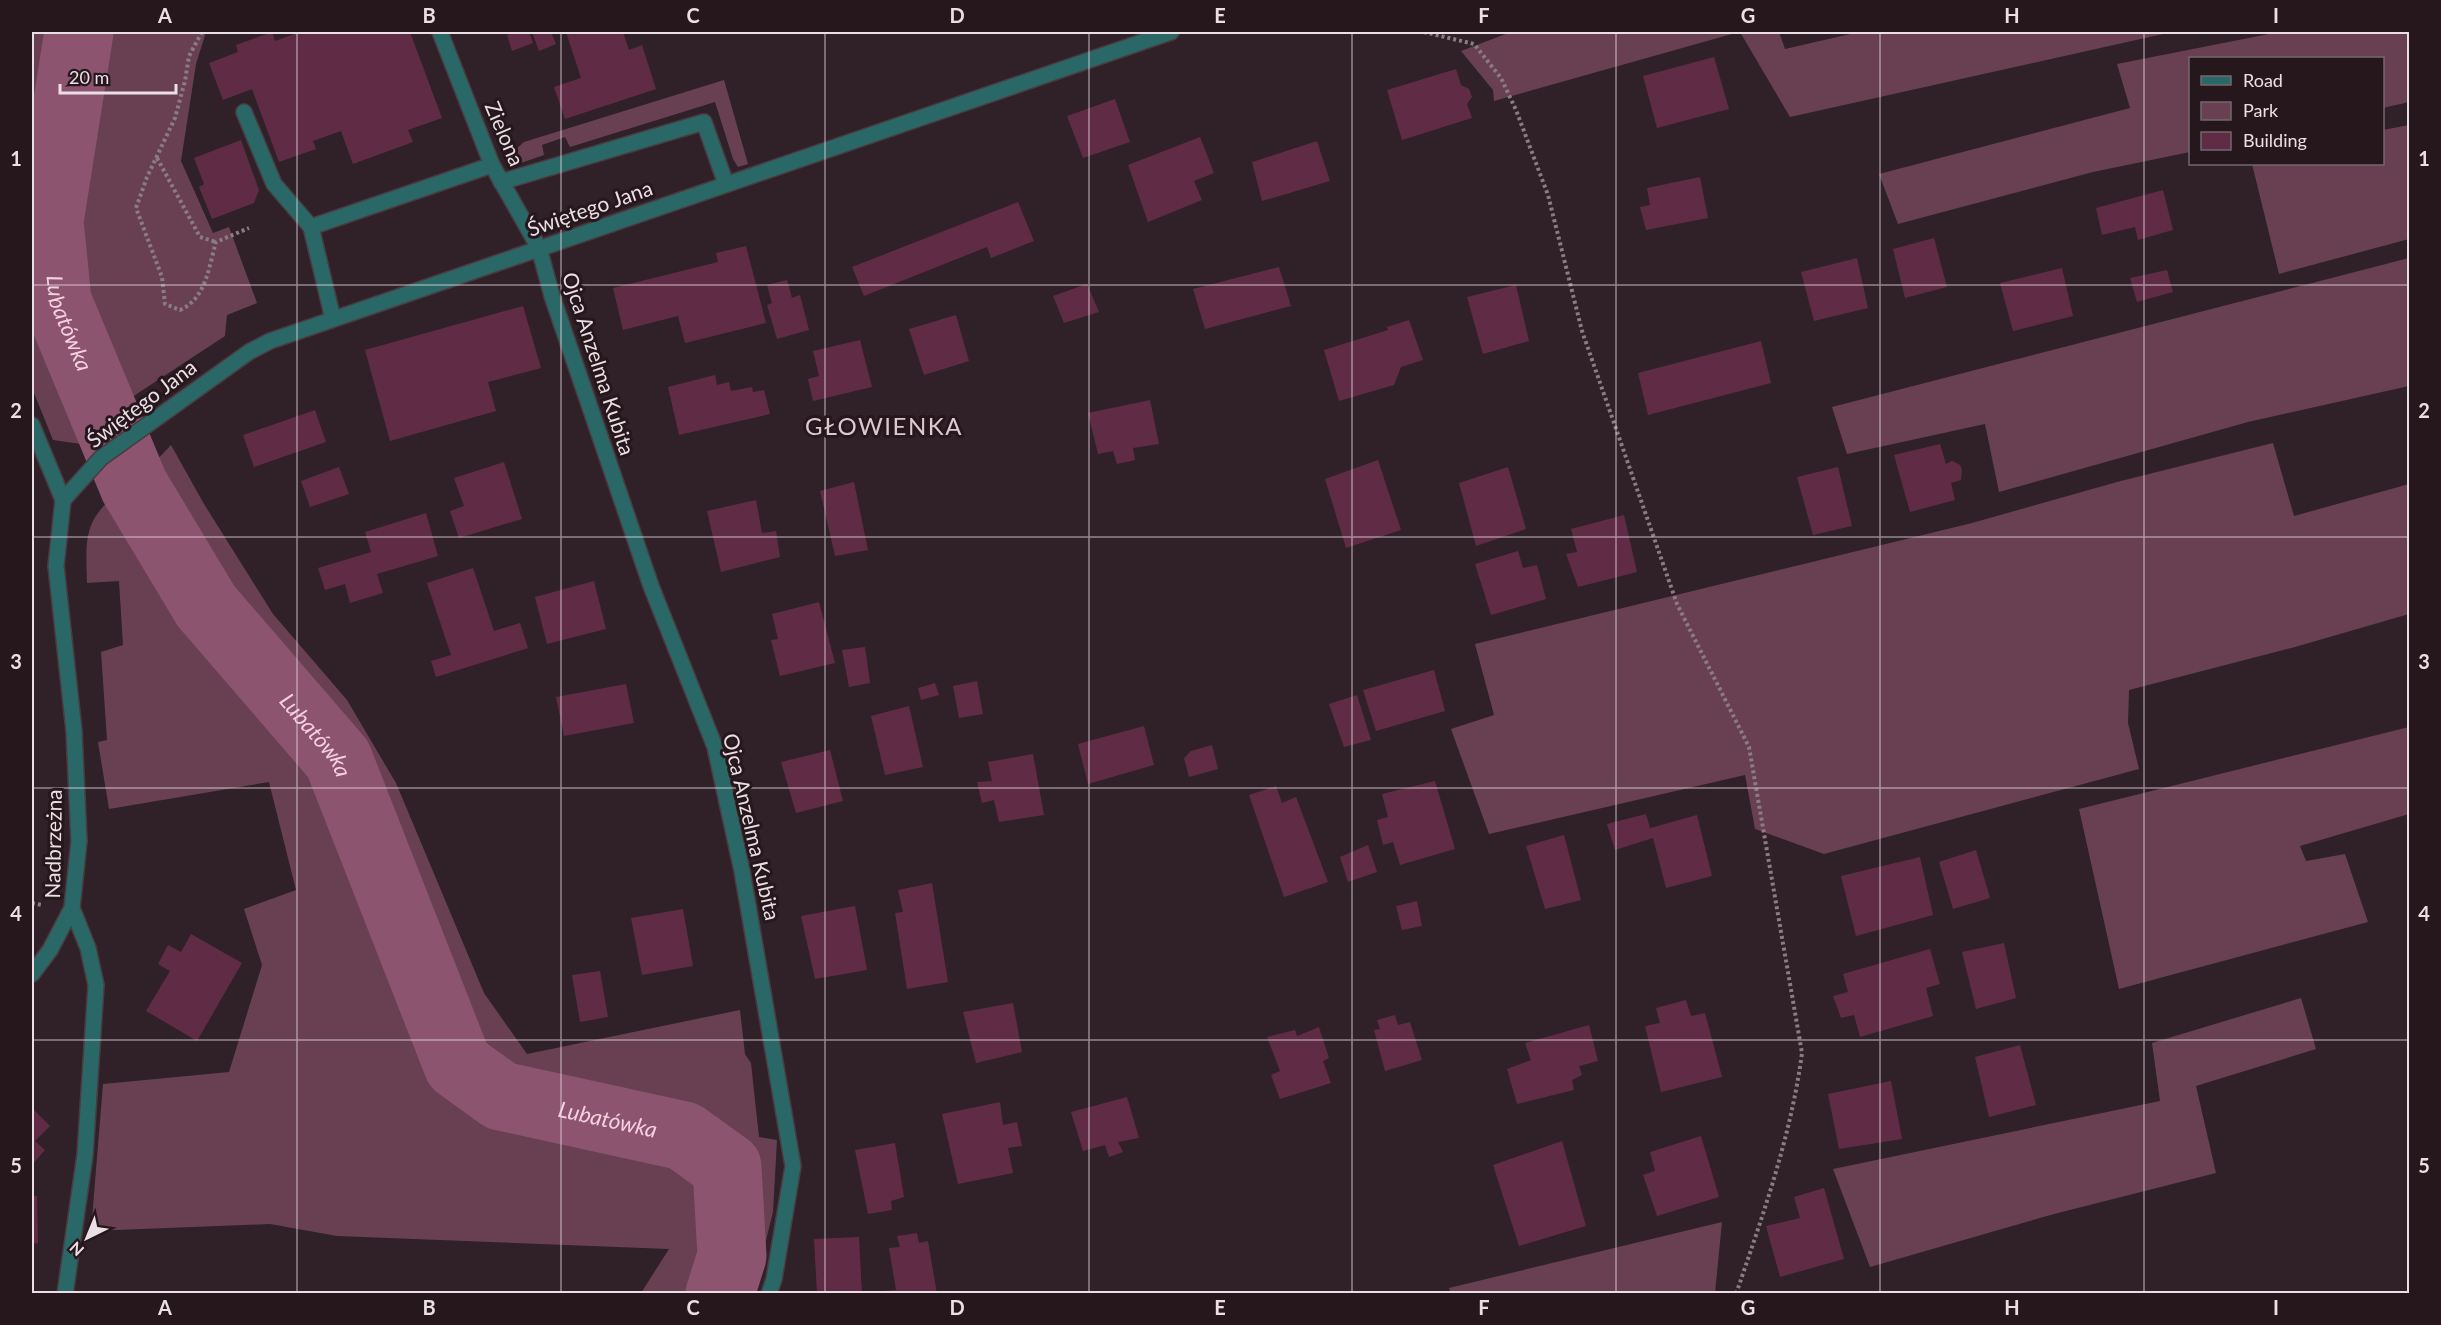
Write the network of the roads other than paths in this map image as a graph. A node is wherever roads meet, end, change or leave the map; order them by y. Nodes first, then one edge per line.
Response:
1 (440, 32) edge
2 (1171, 32) edge
3 (244, 112) dead end
4 (492, 165) junction
5 (501, 182) junction
6 (726, 184) junction
7 (311, 227) junction
8 (539, 248) junction
9 (333, 319) junction
10 (32, 425) edge
11 (63, 500) junction
12 (72, 908) junction
13 (32, 974) edge
14 (65, 1293) edge
15 (769, 1293) edge

1 - 4 street, Zielona
2 - 6 street, Świętego Jana
3 - 7 street
4 - 5 street, Zielona
4 - 7 street
5 - 6 street
5 - 8 street, Zielona
6 - 8 street, Świętego Jana
7 - 9 street
8 - 9 street, Świętego Jana
8 - 15 street, Ojca Anzelma Kubita
9 - 11 street, Świętego Jana
10 - 11 street
11 - 12 street, Nadbrzeżna
12 - 13 street
12 - 14 street, Nadbrzeżna

